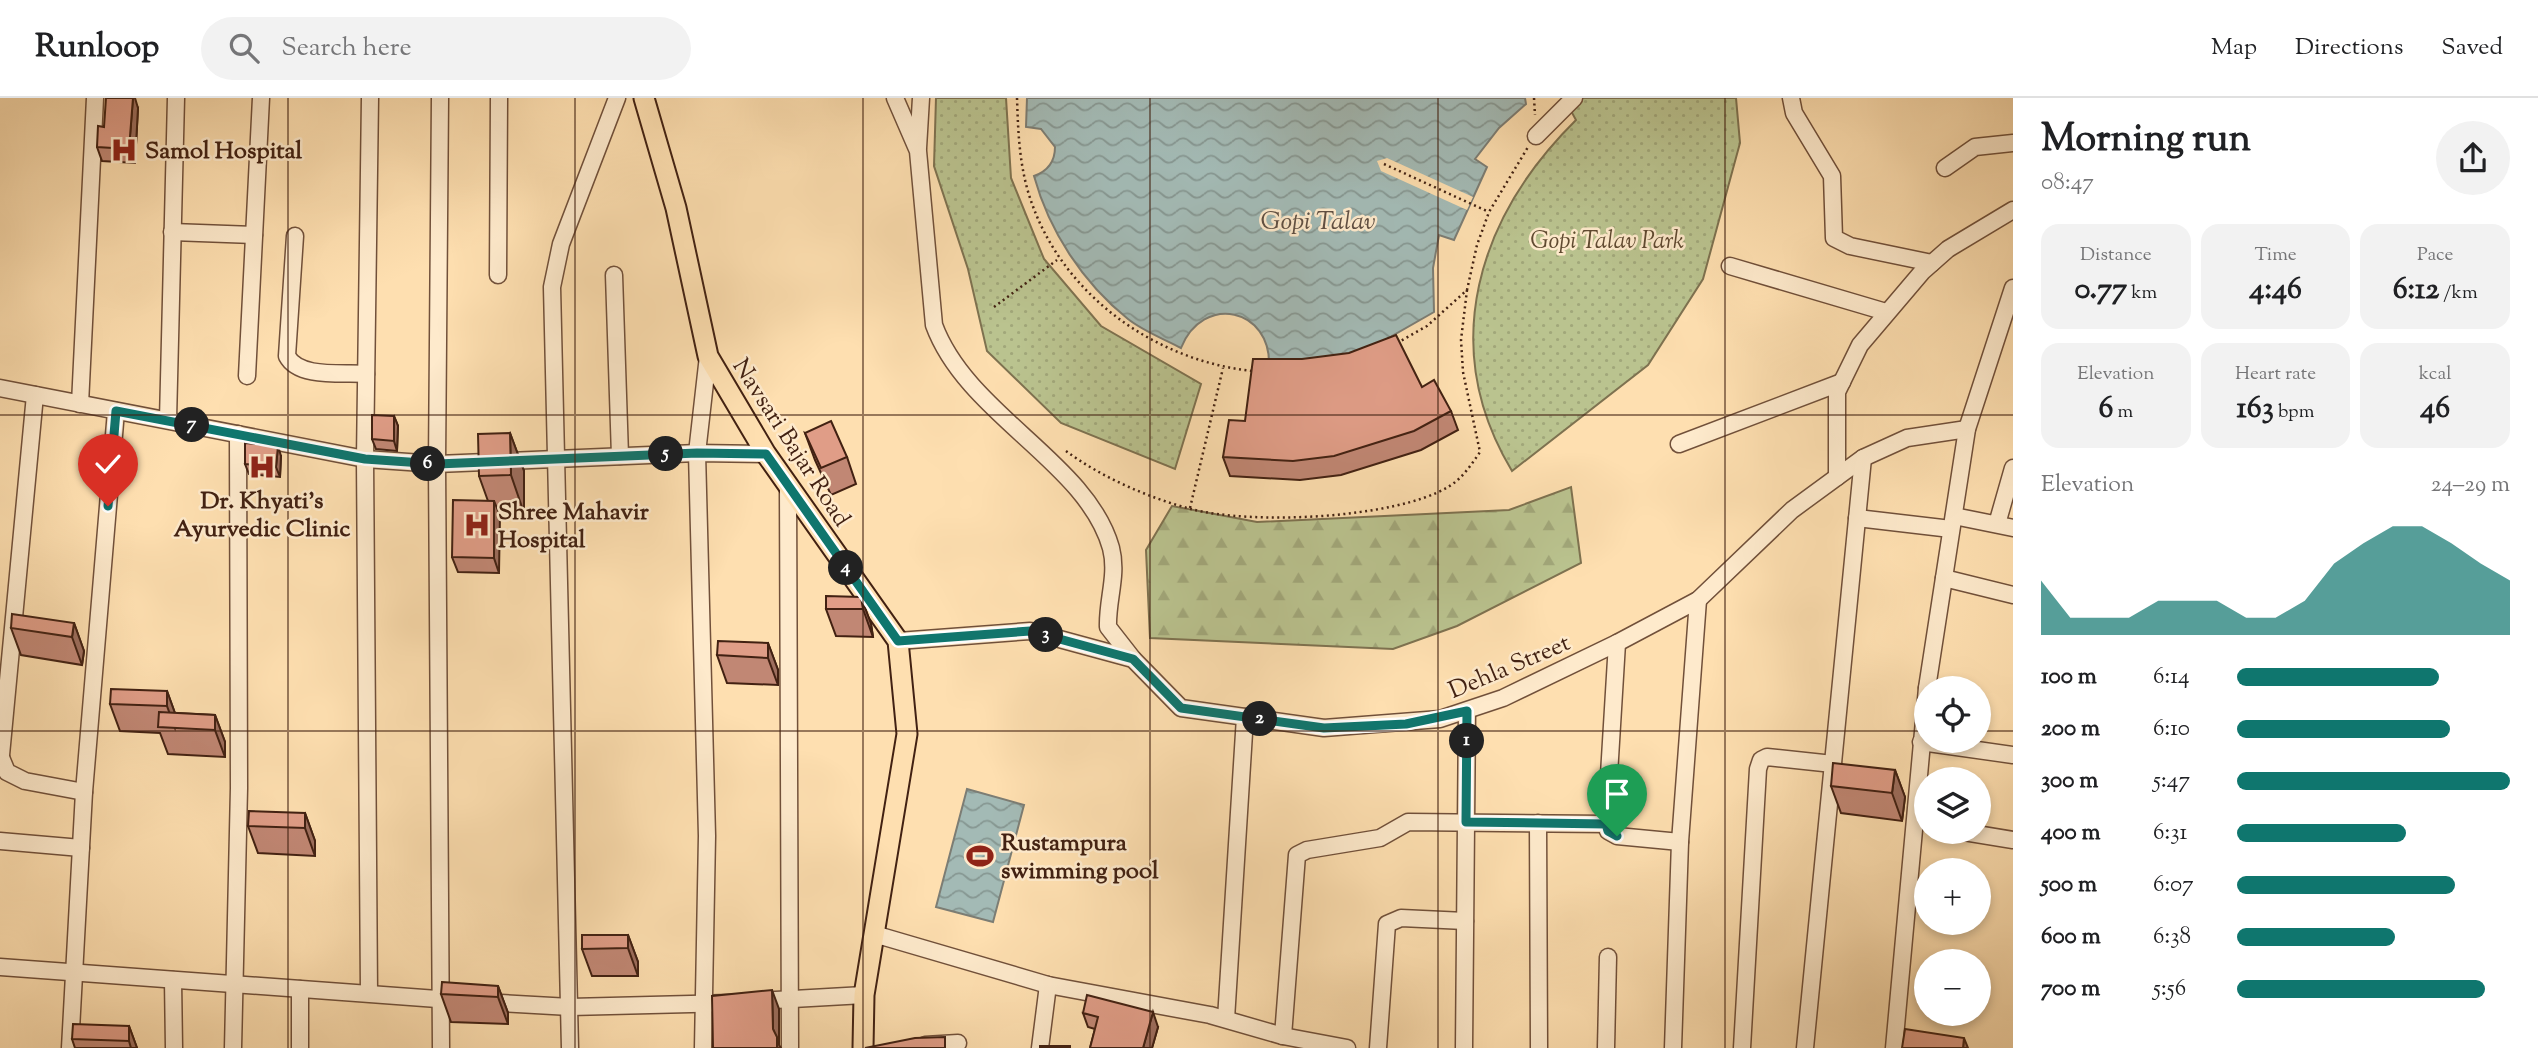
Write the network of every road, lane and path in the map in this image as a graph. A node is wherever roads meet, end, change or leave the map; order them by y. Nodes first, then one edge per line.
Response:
1 (95, 98) edge
2 (176, 98) edge
3 (261, 98) edge
4 (370, 98) edge
5 (440, 98) edge
6 (499, 98) edge
7 (617, 98) edge
8 (644, 98) edge
9 (895, 98) edge
10 (920, 98) edge
11 (1017, 98) edge
12 (1534, 98) edge
13 (1574, 98) edge
14 (1791, 98) edge
15 (1536, 136) junction
16 (2013, 143) edge
17 (918, 151) junction
18 (1384, 164) dead end
19 (1945, 168) dead end
20 (2013, 209) edge
21 (1489, 212) junction
22 (172, 232) junction
23 (254, 236) junction
24 (295, 236) dead end
25 (1057, 260) dead end
26 (1932, 263) junction
27 (1730, 266) dead end
28 (498, 275) dead end
29 (614, 275) dead end
30 (2013, 288) edge
31 (1467, 290) junction
32 (994, 307) dead end
33 (1886, 312) junction
34 (1392, 345) edge
35 (708, 356) junction
36 (1223, 368) junction
37 (1263, 372) edge
38 (366, 373) junction
39 (247, 376) dead end
40 (1842, 382) junction
41 (0, 388) edge
42 (35, 395) junction
43 (80, 404) junction
44 (116, 411) junction
45 (168, 420) junction
46 (1967, 429) junction
47 (239, 434) junction
48 (1679, 444) dead end
49 (1057, 445) dead end
50 (697, 453) junction
51 (766, 454) junction
52 (620, 456) junction
53 (557, 458) junction
54 (1863, 458) junction
55 (365, 459) junction
56 (437, 464) junction
57 (2013, 468) edge
58 (1837, 477) junction
59 (788, 485) junction
60 (1190, 509) junction
61 (1857, 518) junction
62 (1953, 523) junction
63 (2005, 526) edge
64 (1944, 578) junction
65 (2013, 595) edge
66 (1698, 600) junction
67 (898, 641) junction
68 (1617, 643) junction
69 (1133, 659) junction
70 (1929, 676) edge
71 (1467, 711) junction
72 (1245, 717) junction
73 (1991, 752) edge
74 (1, 755) edge
75 (2013, 755) edge
76 (1833, 764) junction
77 (84, 792) junction
78 (1466, 822) junction
79 (1538, 823) junction
80 (1606, 824) junction
81 (1991, 836) edge
82 (2013, 840) edge
83 (0, 841) edge
84 (1680, 842) junction
85 (1918, 844) edge
86 (81, 848) junction
87 (1465, 921) junction
88 (874, 934) junction
89 (1608, 957) dead end
90 (0, 967) edge
91 (75, 973) junction
92 (173, 980) junction
93 (235, 984) junction
94 (1048, 985) junction
95 (300, 989) junction
96 (369, 993) junction
97 (864, 995) junction
98 (789, 998) junction
99 (441, 999) junction
100 (703, 1006) junction
101 (570, 1007) junction
102 (1226, 1019) junction
103 (1283, 1036) junction
104 (958, 1043) dead end
105 (886, 1046) edge
106 (863, 1047) edge
107 (70, 1048) edge
108 (173, 1048) edge
109 (233, 1048) edge
110 (300, 1048) edge
111 (441, 1048) edge
112 (570, 1048) edge
113 (702, 1048) edge
114 (790, 1048) edge
115 (909, 1048) edge
116 (1040, 1048) edge
117 (1347, 1048) edge
118 (1378, 1048) edge
119 (1464, 1048) edge
120 (1539, 1048) edge
121 (1606, 1048) edge
122 (1673, 1048) edge
123 (1742, 1048) edge
124 (1805, 1048) edge
125 (1894, 1048) edge

1 - 43 street
2 - 22 street
3 - 23 street
4 - 38 street
5 - 56 street
6 - 28 street
7 - 53 street
8 - 35 main road, Navsari Bajar Road
9 - 17 street
10 - 17 street
11 - 36 path
12 - 15 path
13 - 15 street
14 - 26 street
15 - 21 path
16 - 19 street
17 - 69 street, Dehla Street
18 - 21 path
20 - 26 street
21 - 31 path
22 - 23 street
22 - 45 street
23 - 39 street
24 - 38 street
25 - 32 path
26 - 33 street
27 - 33 street
29 - 52 street
30 - 46 street
31 - 34 path
31 - 60 path
33 - 40 street
35 - 50 street
35 - 51 main road, Navsari Bajar Road
36 - 37 path
36 - 60 path
38 - 55 street
40 - 48 street
40 - 58 street
41 - 42 street
42 - 43 street
42 - 74 street
43 - 44 street
44 - 45 street
44 - 77 street
45 - 47 street
46 - 54 street, Dehla Street
46 - 62 street
47 - 55 street
47 - 93 street
49 - 60 path
50 - 51 street
50 - 52 street
50 - 100 street
51 - 59 main road, Navsari Bajar Road
52 - 53 street
53 - 56 street
53 - 101 street
54 - 58 street, Dehla Street
54 - 61 street
55 - 56 street
55 - 96 street
56 - 99 street
57 - 63 street
58 - 66 street, Dehla Street
59 - 67 main road, Navsari Bajar Road
59 - 98 street
61 - 62 street
61 - 76 street
62 - 63 street
62 - 64 street
64 - 65 street
64 - 70 street
66 - 68 street, Dehla Street
66 - 84 street
67 - 69 street
67 - 88 main road, Navsari Bajar Road
68 - 71 street, Dehla Street
68 - 80 street
69 - 72 street, Dehla Street
71 - 72 street, Dehla Street
71 - 78 street
72 - 102 street
73 - 75 street
74 - 77 street
76 - 123 street
76 - 124 street
77 - 86 street
78 - 79 street
78 - 87 street
78 - 103 street
79 - 80 street
79 - 120 street
80 - 84 street
81 - 82 street
83 - 86 street
84 - 122 street
85 - 125 street
86 - 91 street
87 - 118 street
87 - 119 street
88 - 94 street
88 - 97 main road, Navsari Bajar Road
89 - 121 street
90 - 91 street
91 - 92 street
91 - 107 street
92 - 93 street
92 - 108 street
93 - 95 street
93 - 109 street
94 - 102 street
94 - 116 street
95 - 96 street
95 - 110 street
96 - 99 street
97 - 98 street
97 - 106 main road, Navsari Bajar Road
98 - 100 street
98 - 114 street
99 - 101 street
99 - 111 street
100 - 101 street
100 - 113 street
101 - 112 street
102 - 103 street
103 - 117 street
104 - 115 street
105 - 106 street

